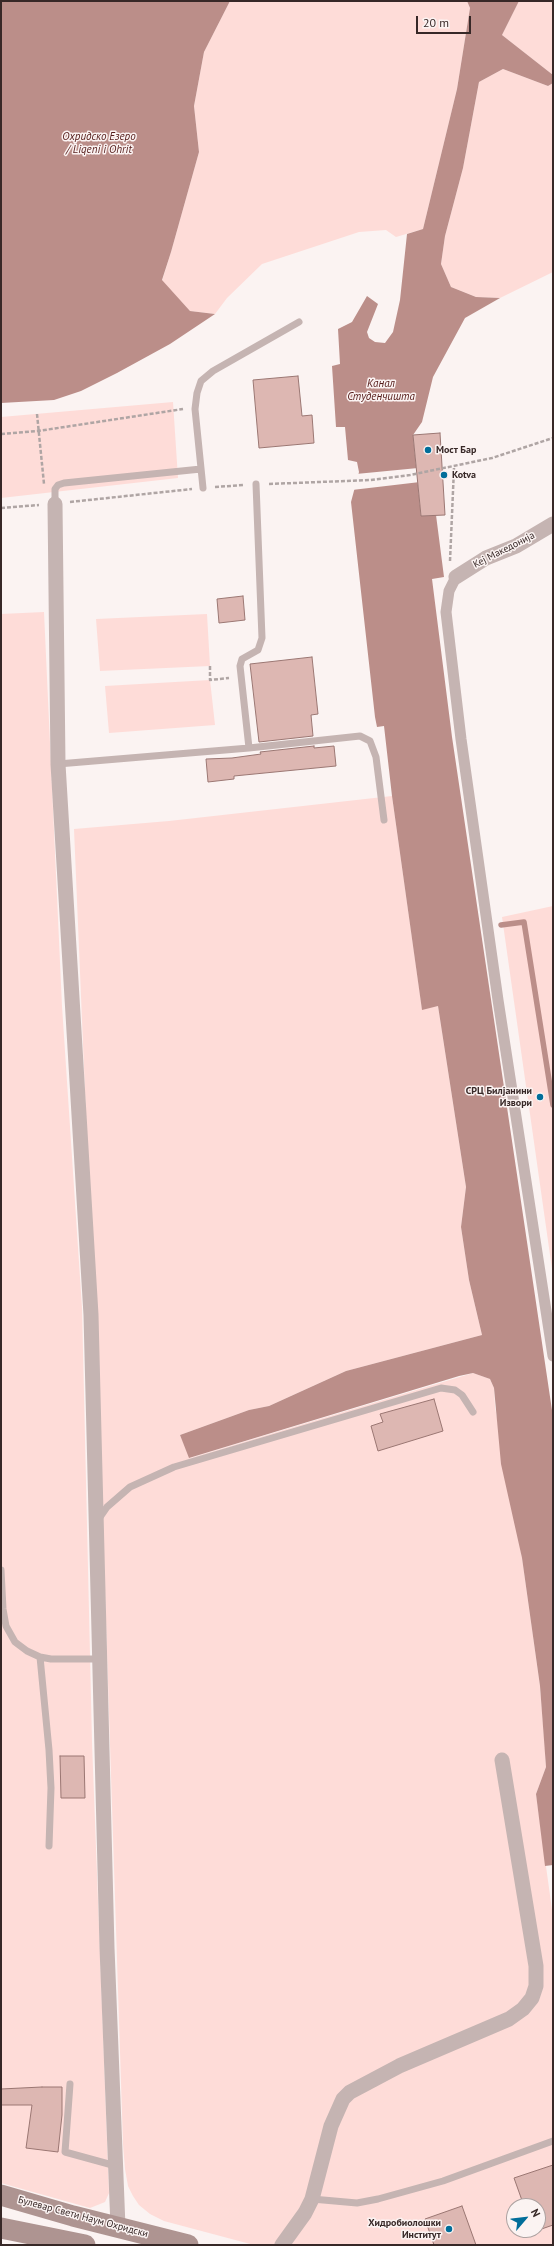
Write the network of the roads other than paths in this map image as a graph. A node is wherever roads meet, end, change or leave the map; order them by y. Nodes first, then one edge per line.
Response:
1 (299, 322) dead end
2 (201, 469) junction
3 (256, 484) road end
4 (203, 488) road end
5 (50, 504) joint
6 (553, 524) edge
7 (456, 577) joint
8 (249, 748) junction
9 (58, 764) junction
10 (384, 820) dead end
11 (553, 1356) edge
12 (473, 1412) dead end
13 (95, 1525) junction
14 (1, 1570) edge
15 (1, 1574) edge
16 (40, 1656) junction
17 (98, 1659) junction
18 (502, 1760) dead end
19 (49, 1846) dead end
20 (70, 2084) dead end
21 (553, 2141) edge
22 (116, 2166) junction
23 (1, 2195) edge
24 (312, 2199) junction
25 (118, 2227) junction
26 (1, 2228) edge
27 (85, 2245) edge
28 (188, 2245) edge
29 (282, 2245) edge

1 - 2 lane
2 - 4 lane
2 - 5 lane
3 - 8 lane
5 - 9 street
6 - 7 street, Кеј Македонија
7 - 11 street
8 - 9 lane
8 - 10 lane
9 - 13 street
12 - 13 lane
13 - 17 street
14 - 15 lane
15 - 16 lane
16 - 17 lane
16 - 19 lane
17 - 22 street
18 - 24 street
20 - 22 lane
21 - 24 lane
22 - 25 street
23 - 25 main road, Булевар Свети Наум Охридски
24 - 29 street
25 - 28 main road, Булевар Свети Наум Охридски
26 - 27 main road

